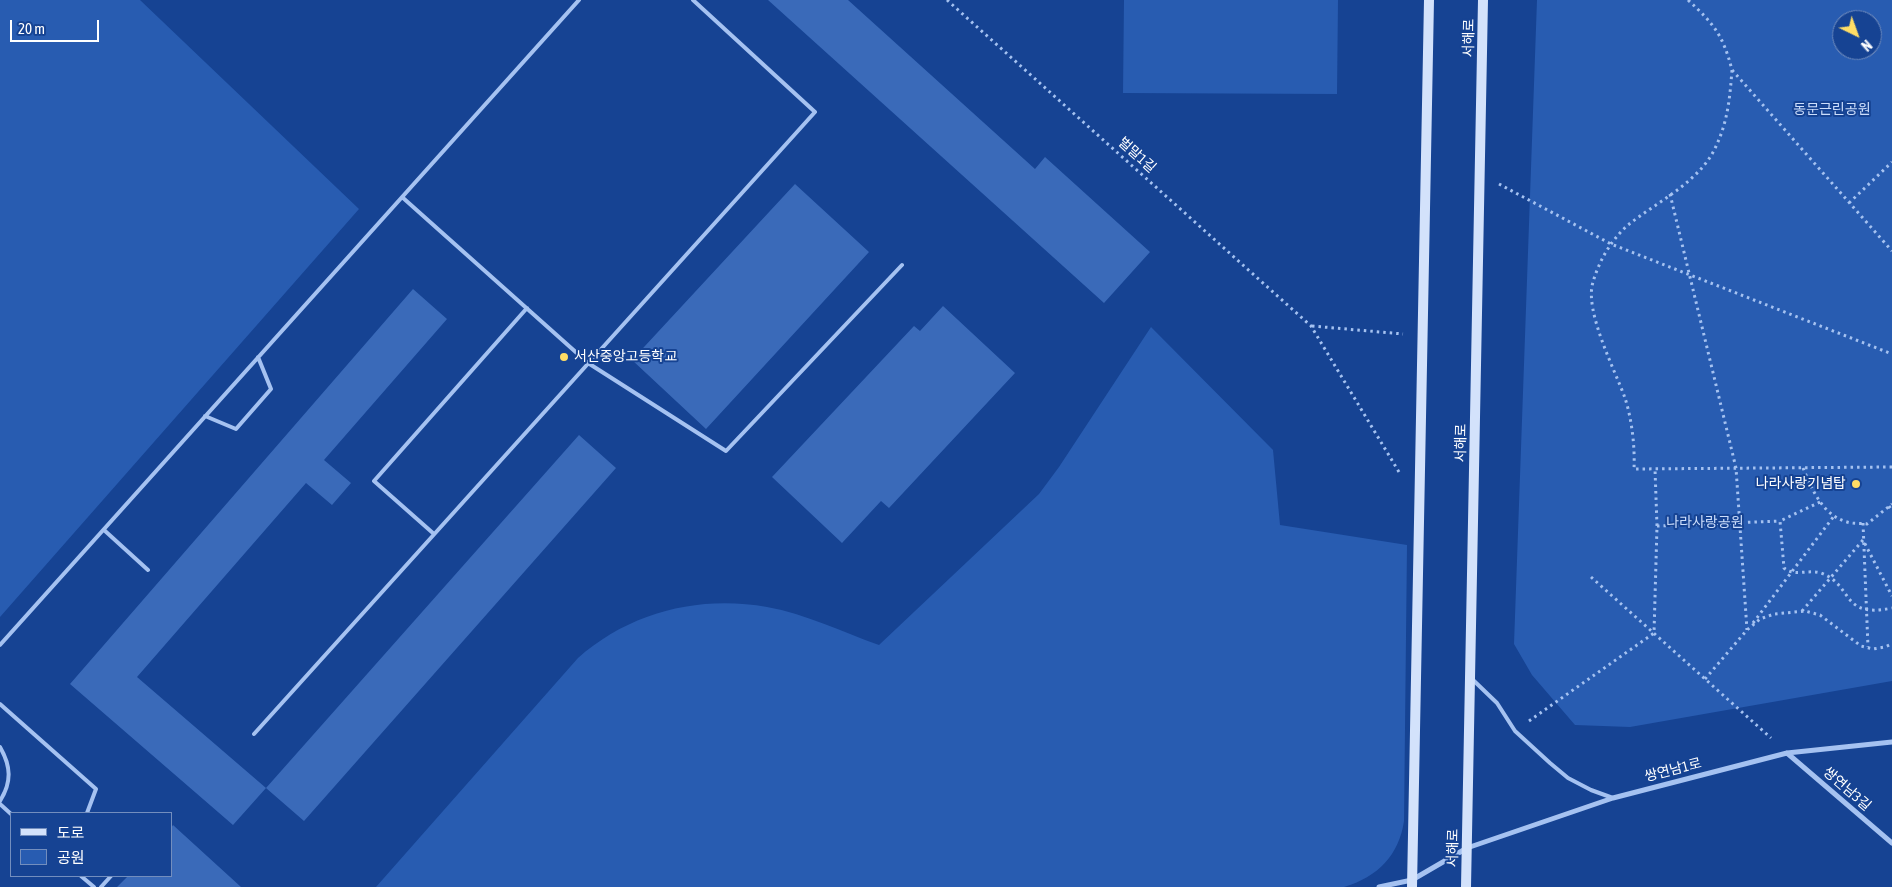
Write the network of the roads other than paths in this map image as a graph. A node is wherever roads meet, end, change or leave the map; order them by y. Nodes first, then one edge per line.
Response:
1 (579, 0) edge
2 (692, 0) edge
3 (1429, 0) edge
4 (1483, 0) edge
5 (402, 197) junction
6 (902, 266) dead end
7 (527, 308) junction
8 (258, 358) junction
9 (588, 363) junction
10 (205, 416) junction
11 (104, 530) junction
12 (434, 534) junction
13 (148, 570) dead end
14 (0, 645) edge
15 (1470, 677) junction
16 (0, 704) edge
17 (254, 734) dead end
18 (1892, 742) edge
19 (0, 747) edge
20 (1787, 752) junction
21 (1613, 798) junction
22 (0, 802) edge
23 (87, 812) edge
24 (10, 813) edge
25 (1892, 843) edge
26 (1467, 848) junction
27 (82, 877) edge
28 (110, 877) edge
29 (1412, 883) edge
30 (94, 887) edge
31 (101, 887) edge
32 (1379, 887) edge
33 (1466, 887) edge

1 - 5 lane
2 - 9 lane
3 - 29 main road
4 - 15 main road, 서해로
5 - 7 lane
5 - 8 lane
6 - 9 lane
7 - 9 lane
7 - 12 lane
8 - 10 lane
8 - 10 lane
9 - 12 lane
10 - 11 lane
11 - 13 lane
11 - 14 lane
12 - 17 lane
15 - 21 lane
15 - 26 main road, 서해로
16 - 23 lane
18 - 20 street, 쌍연남1로
19 - 22 lane
20 - 21 street, 쌍연남1로
20 - 25 street, 쌍연남3길
21 - 26 street, 쌍연남1로
22 - 24 lane
26 - 29 street, 쌍연남1로
26 - 33 main road, 서해로
27 - 30 lane
28 - 31 lane
29 - 32 street, 쌍연남1로

